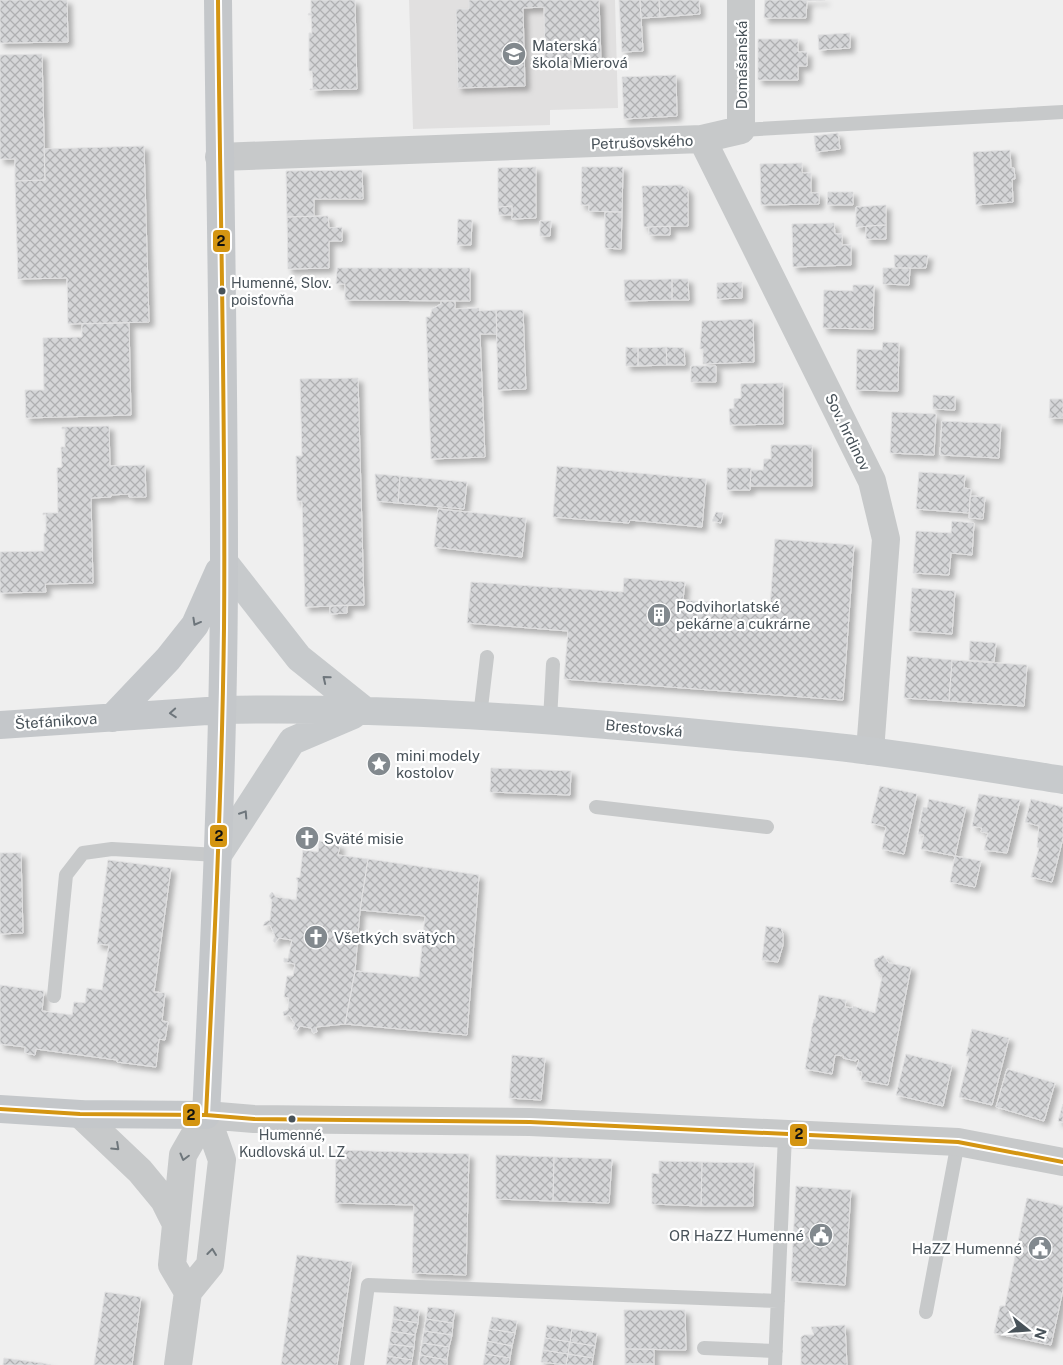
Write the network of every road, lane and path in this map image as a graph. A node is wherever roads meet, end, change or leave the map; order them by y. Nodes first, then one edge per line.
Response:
1 (218, 0) edge
2 (741, 0) edge
3 (1063, 112) edge
4 (741, 130) junction
5 (702, 139) junction
6 (219, 157) junction
7 (224, 562) junction
8 (487, 657) dead end
9 (553, 664) dead end
10 (222, 710) junction
11 (364, 710) junction
12 (480, 716) junction
13 (112, 718) junction
14 (550, 720) junction
15 (0, 725) edge
16 (870, 750) junction
17 (1063, 780) edge
18 (596, 807) dead end
19 (767, 827) dead end
20 (218, 855) junction
21 (54, 996) dead end
22 (0, 1109) edge
23 (80, 1114) junction
24 (206, 1114) junction
25 (785, 1135) junction
26 (958, 1142) junction
27 (1063, 1162) edge
28 (176, 1224) junction
29 (188, 1292) junction
30 (778, 1301) junction
31 (926, 1312) dead end
32 (704, 1348) dead end
33 (776, 1358) edge
34 (178, 1365) edge
35 (357, 1365) edge

1 - 6 main road
2 - 4 street, Domašanská
3 - 4 lane, Petrušovského
4 - 5 street, Petrušovského
5 - 6 street, Petrušovského
5 - 16 street, Sov. hrdinov
6 - 7 main road
7 - 10 main road
11 -> 7 street
7 -> 13 main road
8 - 12 lane
9 - 14 lane
10 - 11 street, Brestovská
10 -> 13 main road, Štefánikova
10 - 20 main road
11 - 12 street, Brestovská
20 -> 11 street
12 - 14 street, Brestovská
13 - 15 main road, Štefánikova
14 - 16 street, Brestovská
16 - 17 street, Brestovská
18 - 19 lane
20 - 21 lane
20 - 24 main road
22 - 23 main road
23 - 24 main road
23 -> 28 street
24 - 25 street
24 -> 28 street
29 -> 24 street
25 - 26 street
25 - 30 lane
26 - 27 street
26 - 31 lane
28 - 29 street
29 - 34 street
30 - 33 lane
30 - 35 lane
32 - 33 lane

